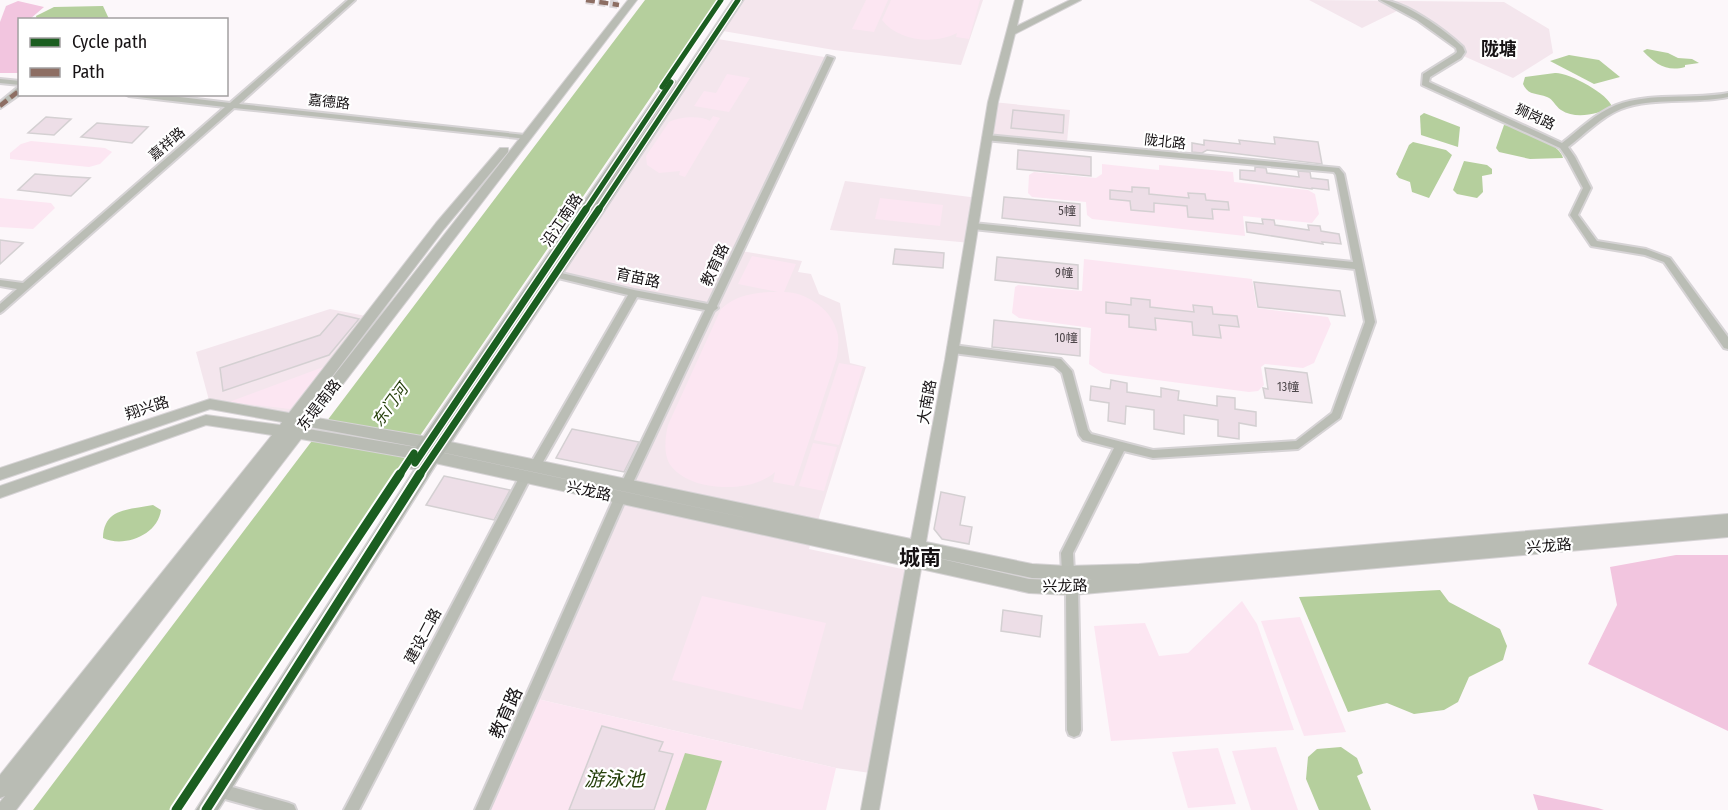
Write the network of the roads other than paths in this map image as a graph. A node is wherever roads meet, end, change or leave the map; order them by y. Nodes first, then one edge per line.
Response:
1 (352, 0) edge
2 (622, 0) edge
3 (633, 0) edge
4 (726, 0) edge
5 (738, 0) edge
6 (1019, 0) edge
7 (1077, 0) edge
8 (1383, 0) edge
9 (1010, 33) junction
10 (830, 58) dead end
11 (0, 81) edge
12 (18, 83) edge
13 (18, 92) edge
14 (1728, 94) edge
15 (148, 96) edge
16 (231, 105) junction
17 (0, 106) edge
18 (521, 136) junction
19 (987, 138) junction
20 (1563, 146) junction
21 (973, 226) junction
22 (1357, 266) junction
23 (557, 275) junction
24 (0, 283) edge
25 (24, 287) junction
26 (634, 293) junction
27 (713, 308) junction
28 (0, 309) edge
29 (1728, 345) edge
30 (953, 349) junction
31 (296, 425) junction
32 (1120, 447) junction
33 (426, 449) junction
34 (530, 471) junction
35 (0, 474) edge
36 (0, 492) edge
37 (623, 492) junction
38 (1728, 520) edge
39 (1728, 531) edge
40 (915, 555) junction
41 (1070, 581) junction
42 (1074, 730) dead end
43 (0, 789) edge
44 (219, 790) junction
45 (5, 810) edge
46 (194, 810) edge
47 (206, 810) edge
48 (289, 810) edge
49 (351, 810) edge
50 (482, 810) edge
51 (870, 810) edge

1 - 16 street, 嘉祥路
2 - 18 main road, 东堤南路
3 - 18 main road, 东堤南路
4 - 33 main road, 沿江南路
5 - 23 main road, 沿江南路
6 - 9 main road, 大南路
7 - 9 main road
8 - 20 street, 狮岗路
9 - 19 main road, 大南路
10 - 27 street, 教育路
11 - 12 street
13 - 17 street
14 - 20 street
15 - 16 street, 嘉德路
16 - 18 street, 嘉德路
16 - 25 street, 嘉祥路
18 - 31 main road, 东堤南路
19 - 21 main road, 大南路
19 - 22 street, 陇北路
20 - 29 street, 狮岗路
21 - 22 street
21 - 30 main road, 大南路
22 - 32 street
23 - 26 street, 育苗路
23 - 33 main road, 沿江南路
24 - 25 street
25 - 28 street, 嘉祥路
26 - 27 street, 育苗路
26 - 34 street, 建设二路
27 - 37 street, 教育路
30 - 32 street
30 - 40 main road, 大南路
31 - 33 main road, 兴龙路
31 - 35 main road, 翔兴路
31 - 36 main road, 翔兴路
31 - 43 main road, 东堤南路
31 - 45 main road, 东堤南路
32 - 41 street
33 - 34 main road, 兴龙路
33 - 44 main road, 沿江南路
33 - 46 main road, 沿江南路
34 - 37 main road, 兴龙路
34 - 49 street, 建设二路
37 - 40 main road, 兴龙路
37 - 50 street, 教育路
38 - 41 main road, 兴龙路
39 - 41 main road, 兴龙路
40 - 41 main road, 兴龙路
40 - 51 main road, 大南路
41 - 42 street
44 - 47 main road, 沿江南路
44 - 48 street

